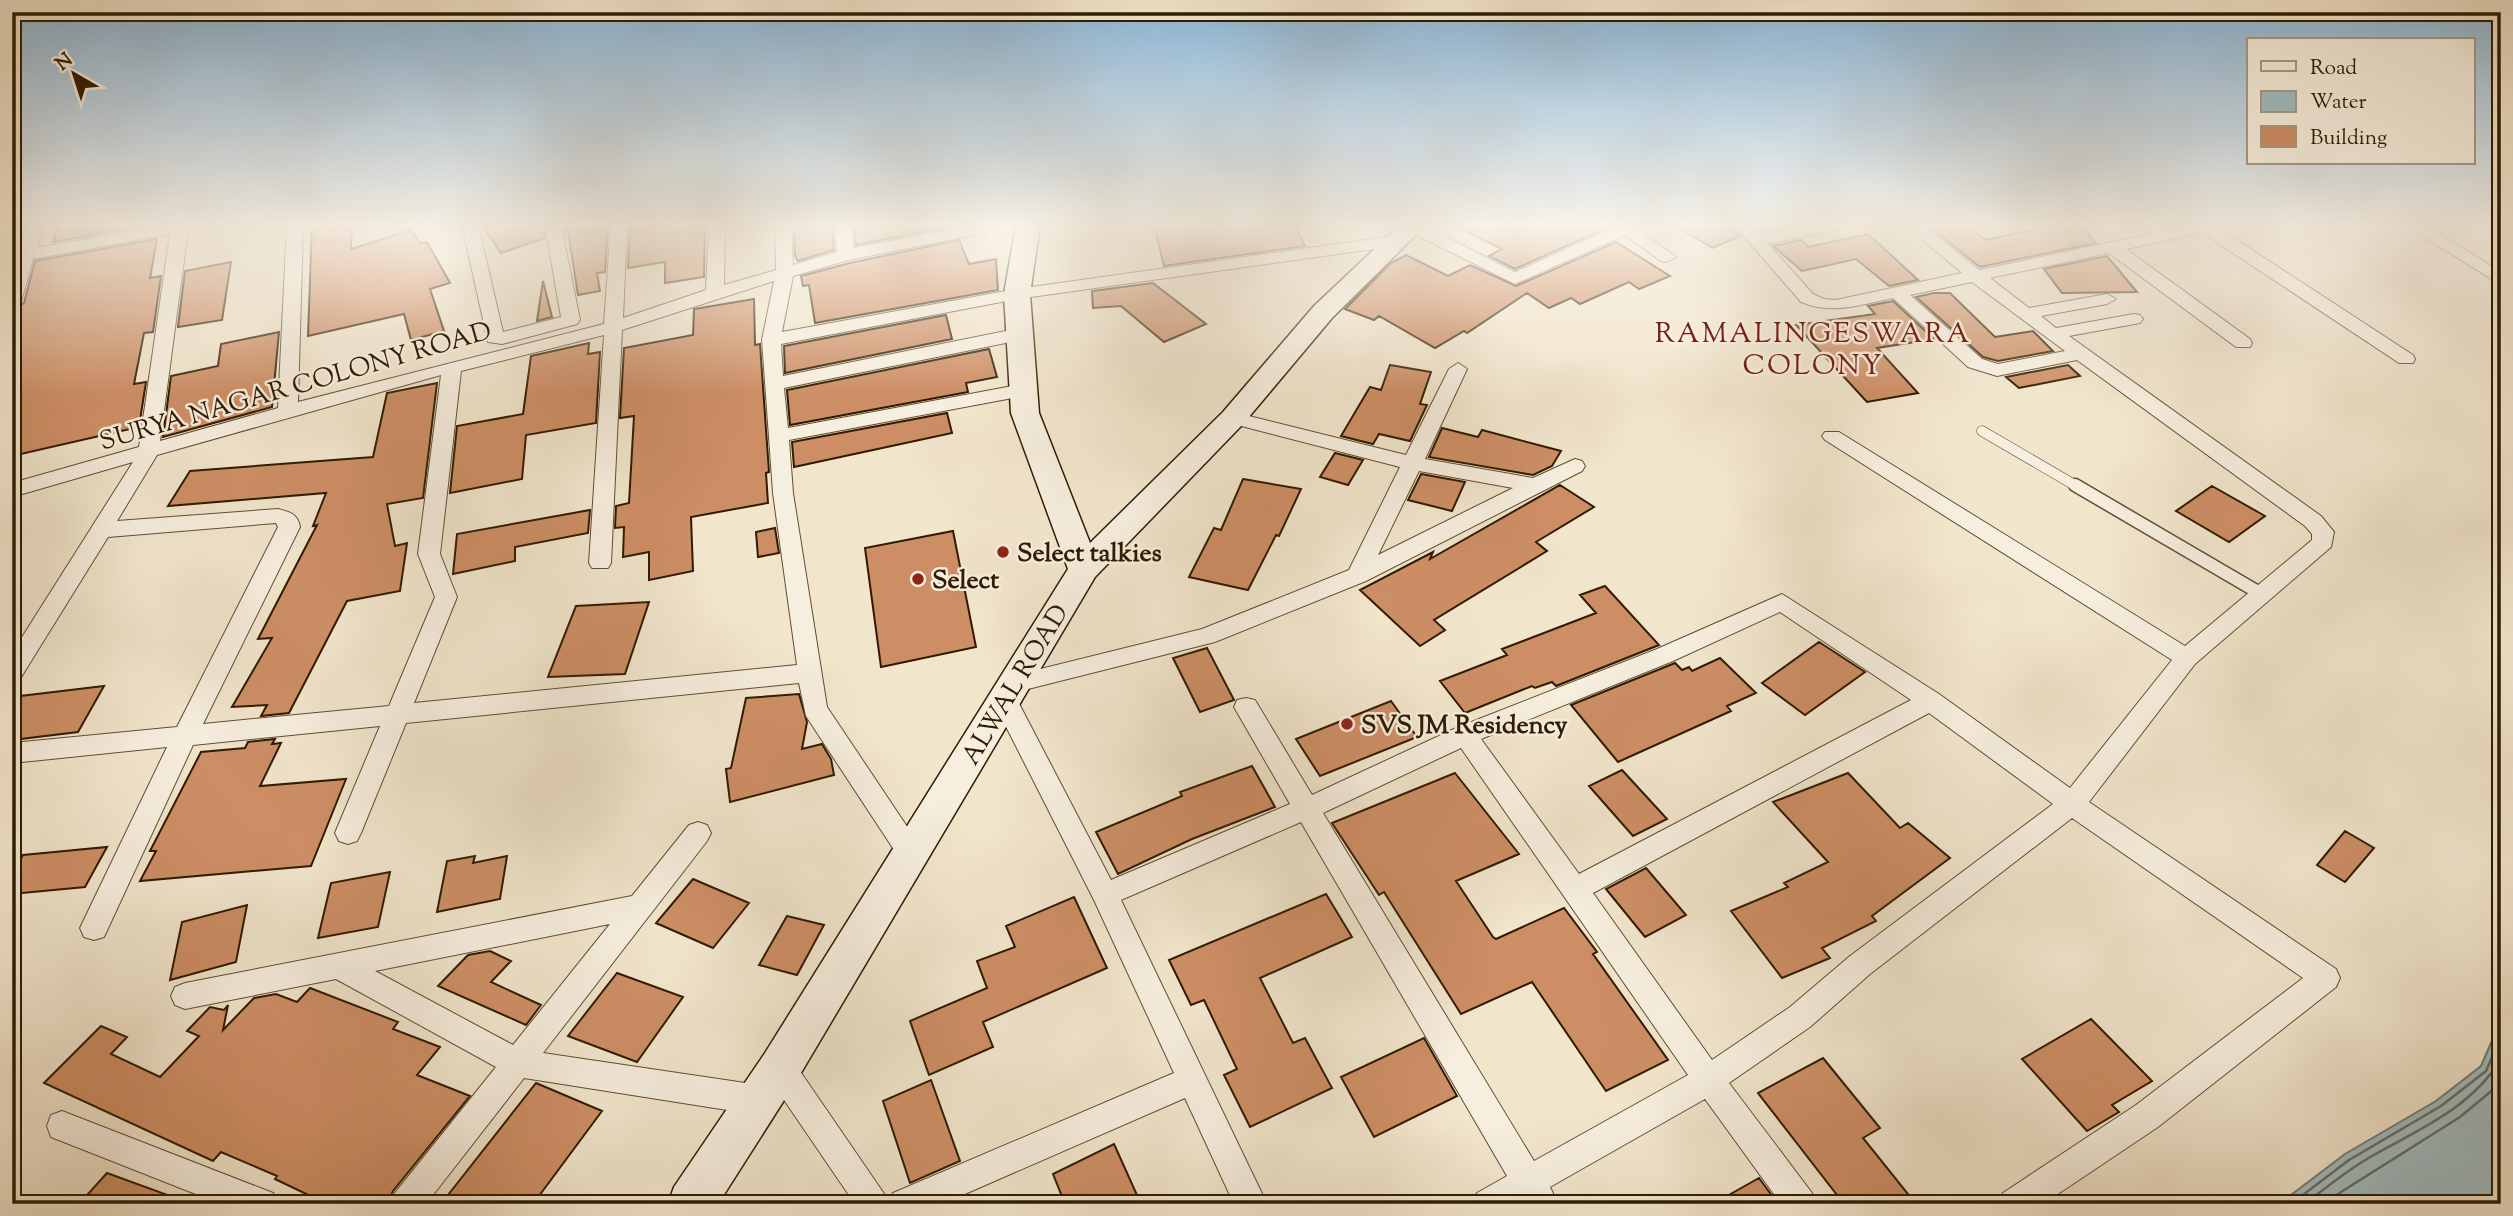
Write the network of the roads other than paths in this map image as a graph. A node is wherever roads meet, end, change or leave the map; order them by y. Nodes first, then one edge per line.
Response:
1 (15, 282) edge
2 (175, 282) edge
3 (293, 282) edge
4 (483, 282) edge
5 (564, 282) edge
6 (615, 282) edge
7 (715, 282) edge
8 (754, 282) edge
9 (783, 282) edge
10 (1019, 282) edge
11 (1093, 282) edge
12 (1354, 282) edge
13 (1793, 282) edge
14 (1947, 282) edge
15 (1984, 282) edge
16 (2159, 282) edge
17 (2293, 282) edge
18 (1896, 292) junction
19 (715, 293) junction
20 (1017, 294) junction
21 (2107, 299) dead end
22 (12, 302) edge
23 (2031, 312) junction
24 (2134, 319) dead end
25 (612, 327) junction
26 (555, 333) junction
27 (2059, 333) junction
28 (1020, 334) junction
29 (771, 340) junction
30 (2243, 344) dead end
31 (2078, 354) junction
32 (2406, 359) dead end
33 (452, 367) junction
34 (1458, 369) dead end
35 (775, 384) junction
36 (1023, 390) junction
37 (288, 414) junction
38 (1233, 418) junction
39 (1982, 430) dead end
40 (778, 436) junction
41 (1832, 436) dead end
42 (148, 454) junction
43 (1411, 463) junction
44 (1575, 466) dead end
45 (1538, 486) junction
46 (12, 490) edge
47 (100, 530) junction
48 (600, 563) dead end
49 (1084, 569) junction
50 (1359, 575) junction
51 (2263, 595) junction
52 (2187, 658) junction
53 (12, 673) edge
54 (810, 673) junction
55 (1010, 691) junction
56 (1930, 701) junction
57 (1246, 708) dead end
58 (397, 714) junction
59 (1465, 735) junction
60 (185, 736) junction
61 (12, 753) edge
62 (2072, 804) junction
63 (1308, 808) junction
64 (348, 833) dead end
65 (698, 833) dead end
66 (911, 854) junction
67 (1574, 890) junction
68 (1105, 895) junction
69 (641, 906) junction
70 (94, 928) dead end
71 (337, 965) junction
72 (185, 996) dead end
73 (518, 1063) junction
74 (779, 1068) junction
75 (1193, 1080) junction
76 (1709, 1080) junction
77 (759, 1100) junction
78 (62, 1126) dead end
79 (1535, 1193) edge
80 (707, 1196) edge
81 (262, 1204) edge
82 (406, 1204) edge
83 (874, 1204) edge
84 (904, 1204) edge
85 (1251, 1204) edge
86 (1488, 1204) edge
87 (1801, 1204) edge
88 (2014, 1204) edge

1 - 22 street
2 - 42 street
3 - 37 street
4 - 26 street
5 - 26 street
6 - 25 street
7 - 19 street
8 - 19 street, SURYA NAGAR COLONY ROAD
9 - 29 street
10 - 20 main road
11 - 20 street
12 - 38 main road, ALWAL ROAD
13 - 18 street
14 - 18 street
15 - 23 street
16 - 30 street
17 - 32 street
18 - 31 street
19 - 25 street, SURYA NAGAR COLONY ROAD
20 - 28 main road
20 - 29 street
21 - 23 street
23 - 27 street
24 - 27 street
25 - 26 street, SURYA NAGAR COLONY ROAD
25 - 48 street
26 - 33 street, SURYA NAGAR COLONY ROAD
27 - 31 street
28 - 35 street
28 - 36 main road
29 - 35 street
31 - 51 street
33 - 37 street, SURYA NAGAR COLONY ROAD
33 - 58 street
34 - 43 street
35 - 40 street
36 - 40 street
36 - 49 main road
37 - 42 street, SURYA NAGAR COLONY ROAD
38 - 43 street
38 - 49 main road, ALWAL ROAD
39 - 51 lane
40 - 54 street
41 - 52 street
42 - 46 street, SURYA NAGAR COLONY ROAD
42 - 47 street
43 - 45 street
43 - 50 street
44 - 45 street
45 - 50 street
47 - 53 street
47 - 60 street
49 - 55 main road, ALWAL ROAD
50 - 55 street
51 - 52 street
52 - 62 street
54 - 58 street
54 - 66 street
55 - 66 main road, ALWAL ROAD
55 - 68 street
56 - 59 street
56 - 62 street
56 - 67 street
57 - 63 street
58 - 60 street
58 - 64 street
59 - 63 street
59 - 67 street
60 - 61 street
60 - 70 street
62 - 76 street
62 - 88 street
63 - 68 street
63 - 79 street
65 - 69 street
66 - 74 main road, ALWAL ROAD
67 - 76 street
68 - 75 street
69 - 71 street
69 - 73 street
71 - 72 street
71 - 73 street
73 - 77 street
73 - 82 street
74 - 77 main road, ALWAL ROAD
74 - 83 street
75 - 84 street
75 - 85 street
76 - 79 street
76 - 87 street
77 - 80 main road, ALWAL ROAD
78 - 81 street
79 - 86 street

